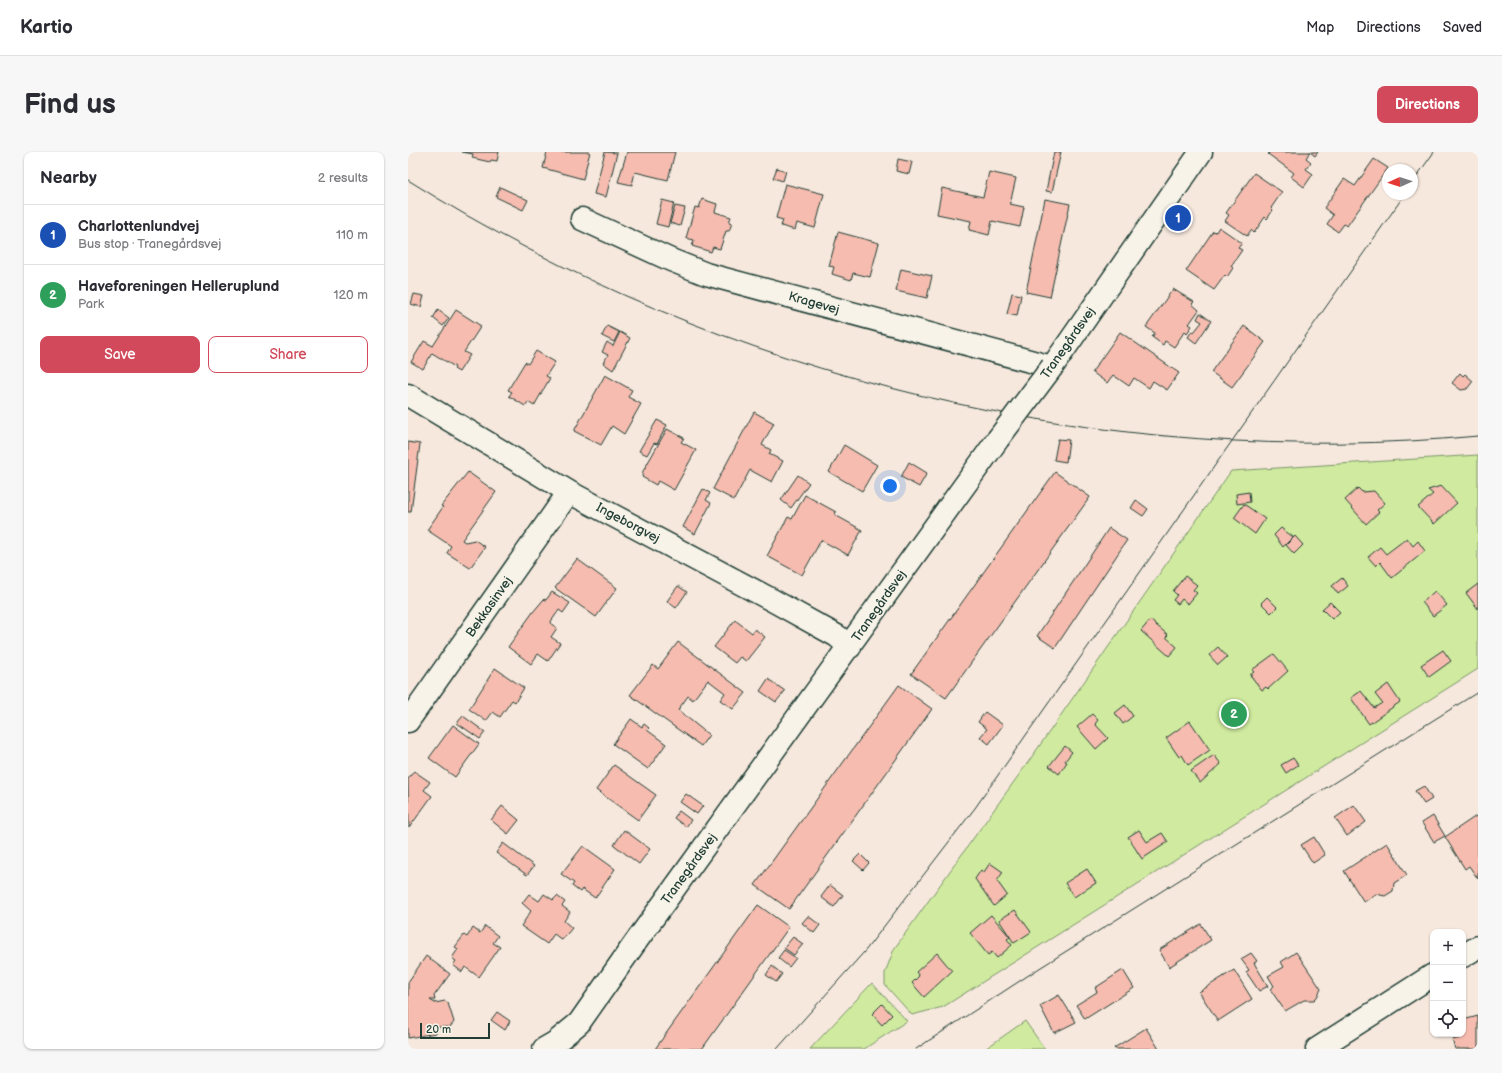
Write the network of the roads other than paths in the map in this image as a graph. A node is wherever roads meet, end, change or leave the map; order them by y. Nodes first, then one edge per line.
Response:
1 (1201, 152) edge
2 (582, 219) dead end
3 (1052, 367) junction
4 (408, 395) edge
5 (569, 492) junction
6 (850, 647) junction
7 (408, 721) edge
8 (1478, 947) edge
9 (1466, 954) edge
10 (1430, 978) edge
11 (544, 1049) edge
12 (1318, 1049) edge

1 - 3 street, Tranegårdsvej
2 - 3 street, Kragevej
3 - 6 street, Tranegårdsvej, bridge
4 - 5 street, Ingeborgvej
5 - 6 street, Ingeborgvej
5 - 7 street, Bekkasinvej
6 - 11 street, Tranegårdsvej
8 - 9 street
10 - 12 street

